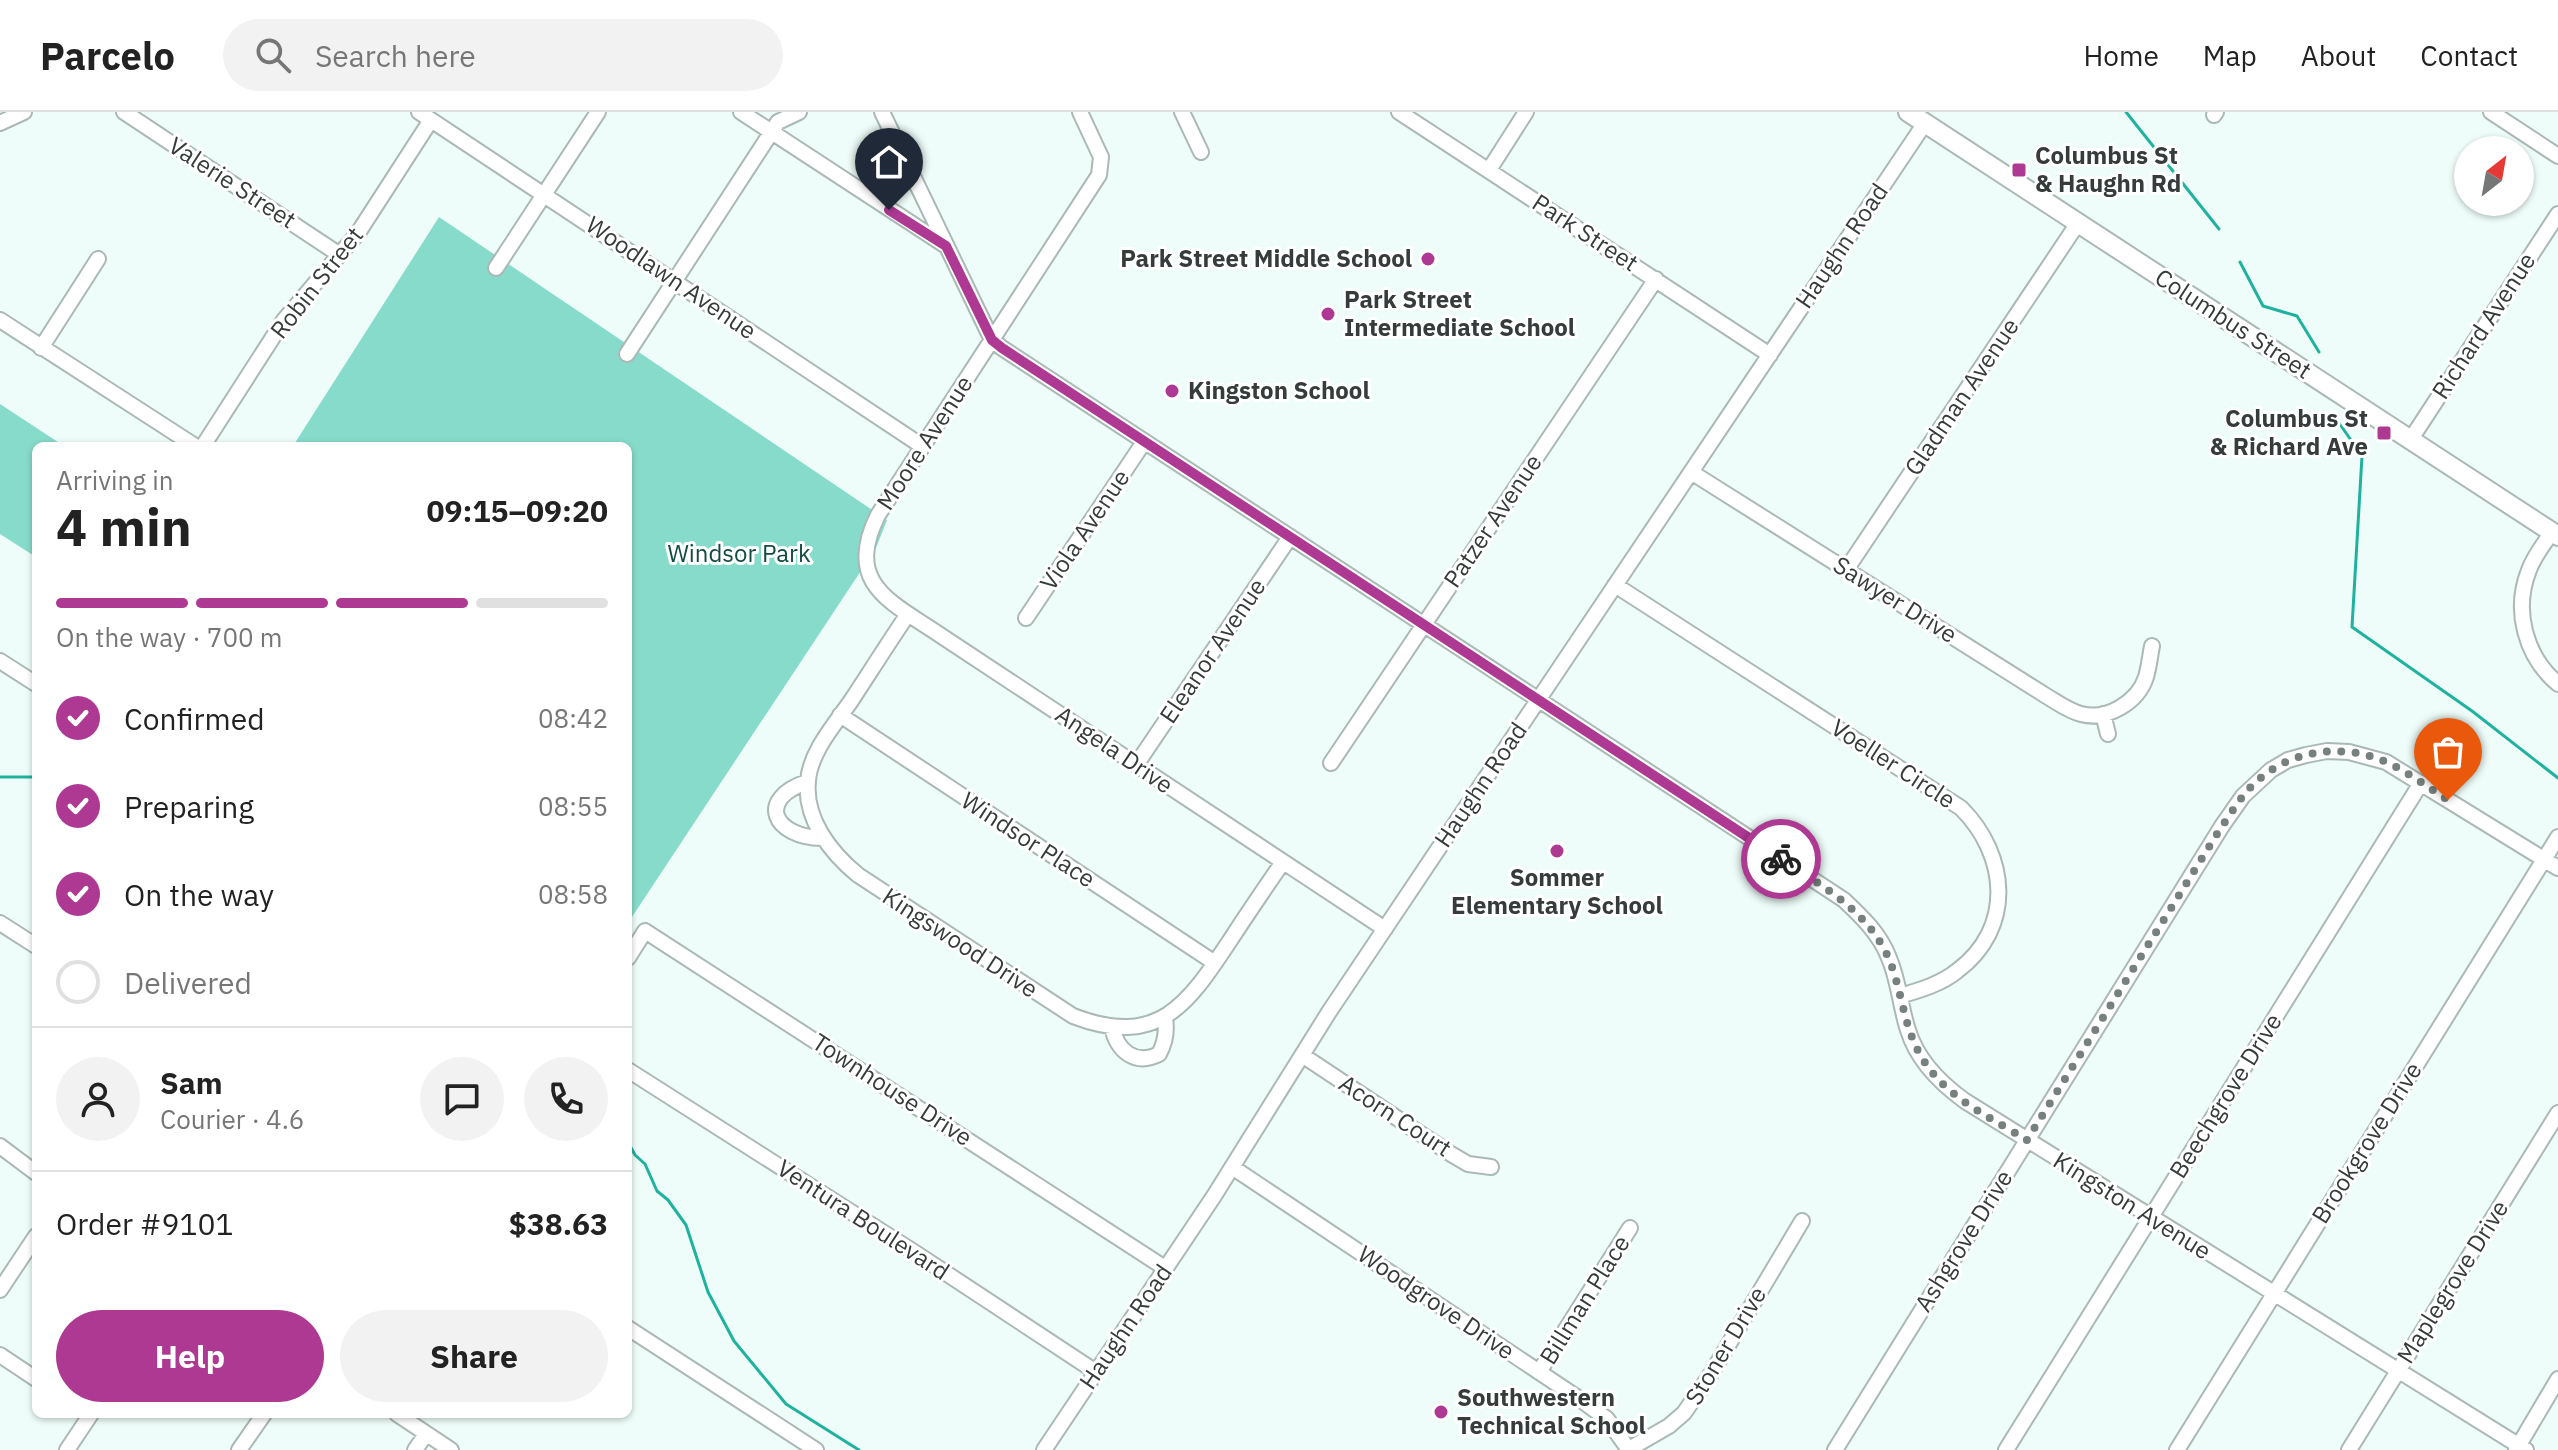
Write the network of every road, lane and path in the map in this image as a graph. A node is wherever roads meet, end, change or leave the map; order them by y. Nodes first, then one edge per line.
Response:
1 (24, 112) edge
2 (124, 112) edge
3 (598, 112) edge
4 (741, 112) edge
5 (799, 112) edge
6 (882, 112) edge
7 (1080, 112) edge
8 (1182, 112) edge
9 (1399, 112) edge
10 (1526, 112) edge
11 (1908, 112) edge
12 (2491, 112) edge
13 (425, 116) edge
14 (0, 123) edge
15 (1925, 123) junction
16 (772, 132) junction
17 (1201, 152) dead end
18 (2558, 156) edge
19 (1489, 170) junction
20 (544, 194) junction
21 (2558, 214) edge
22 (2078, 223) junction
23 (946, 246) junction
24 (340, 255) junction
25 (98, 259) dead end
26 (496, 268) dead end
27 (1656, 279) junction
28 (675, 281) junction
29 (0, 320) edge
30 (992, 340) junction
31 (41, 348) junction
32 (627, 354) dead end
33 (1770, 355) junction
34 (2411, 439) junction
35 (189, 442) edge
36 (206, 442) edge
37 (1144, 442) junction
38 (922, 446) junction
39 (1691, 472) junction
40 (2555, 534) edge
41 (1290, 537) junction
42 (865, 554) joint
43 (1846, 570) junction
44 (1615, 585) junction
45 (908, 614) junction
46 (1026, 618) dead end
47 (1424, 625) junction
48 (2152, 646) dead end
49 (0, 661) edge
50 (32, 681) edge
51 (2558, 684) edge
52 (1538, 700) junction
53 (2103, 714) junction
54 (840, 715) junction
55 (2108, 734) dead end
56 (1331, 763) dead end
57 (1136, 765) junction
58 (807, 782) junction
59 (2421, 783) junction
60 (2558, 837) edge
61 (822, 838) junction
62 (2544, 860) junction
63 (1283, 862) junction
64 (2558, 868) edge
65 (0, 923) edge
66 (1385, 929) junction
67 (32, 943) edge
68 (632, 952) edge
69 (1215, 963) junction
70 (1900, 996) junction
71 (1165, 1018) junction
72 (1112, 1027) junction
73 (1302, 1055) junction
74 (632, 1073) edge
75 (2558, 1113) edge
76 (2027, 1140) junction
77 (0, 1146) edge
78 (1232, 1167) junction
79 (1491, 1167) dead end
80 (32, 1170) edge
81 (2151, 1217) junction
82 (1802, 1221) dead end
83 (1630, 1228) dead end
84 (32, 1242) edge
85 (1165, 1268) junction
86 (0, 1290) edge
87 (2274, 1294) junction
88 (632, 1331) edge
89 (0, 1355) edge
90 (2398, 1370) junction
91 (1096, 1372) junction
92 (1539, 1372) junction
93 (32, 1376) edge
94 (2558, 1379) edge
95 (87, 1418) edge
96 (261, 1418) edge
97 (403, 1418) edge
98 (426, 1434) junction
99 (2520, 1449) edge
100 (67, 1450) edge
101 (239, 1450) edge
102 (415, 1450) edge
103 (451, 1450) edge
104 (816, 1450) edge
105 (1044, 1450) edge
106 (1629, 1450) edge
107 (1835, 1450) edge
108 (2006, 1450) edge
109 (2177, 1450) edge
110 (2349, 1450) edge

1 - 14 street
2 - 24 street, Valerie Street
3 - 20 street
4 - 16 street
5 - 16 street
6 - 23 street
7 - 30 street, Moore Avenue
8 - 17 street
9 - 19 street, Park Street
10 - 19 street
11 - 15 main road, Columbus Street
12 - 18 street
13 - 20 street, Woodlawn Avenue
13 - 24 street, Robin Street
15 - 22 main road, Columbus Street
15 - 33 street, Haughn Road
16 - 23 street
16 - 28 street
19 - 27 street, Park Street
20 - 26 street
20 - 28 street, Woodlawn Avenue
21 - 34 street, Richard Avenue
22 - 34 main road, Columbus Street
22 - 43 street, Gladman Avenue
23 - 30 street
24 - 36 street, Robin Street
25 - 31 street
27 - 33 street, Park Street
27 - 47 street, Patzer Avenue
28 - 32 street
28 - 38 street, Woodlawn Avenue
29 - 31 street
30 - 37 street, Kingston Avenue
30 - 38 street, Moore Avenue
31 - 35 street
33 - 39 street, Haughn Road
34 - 40 main road, Columbus Street
37 - 41 street, Kingston Avenue
37 - 46 street, Viola Avenue
38 - 42 street, Moore Avenue
39 - 43 street, Sawyer Drive
39 - 44 street, Haughn Road
40 - 51 street
41 - 47 street, Kingston Avenue
41 - 57 street, Eleanor Avenue
42 - 45 street, Angela Drive
43 - 53 street, Sawyer Drive
44 - 52 street, Haughn Road
44 - 70 street, Voeller Circle
45 - 54 street
45 - 57 street, Angela Drive
47 - 52 street, Kingston Avenue
47 - 56 street, Patzer Avenue
48 - 53 street
49 - 50 street
52 - 66 street, Haughn Road
52 - 70 street, Kingston Avenue
53 - 55 street
54 - 58 street
54 - 69 street, Windsor Place
57 - 63 street, Angela Drive
58 - 61 street, Kingswood Drive
58 - 61 street
59 - 62 street, Ashgrove Drive
59 - 76 street, Ashgrove Drive
59 - 81 street, Beechgrove Drive
60 - 62 street, Brookgrove Drive
61 - 72 street, Kingswood Drive
62 - 64 street
62 - 87 street, Brookgrove Drive
63 - 66 street, Angela Drive
63 - 69 street, Kingswood Drive
65 - 67 street
66 - 73 street, Haughn Road
68 - 85 street, Townhouse Drive
69 - 71 street, Kingswood Drive
70 - 76 street, Kingston Avenue
71 - 72 street, Kingswood Drive
71 - 72 street
73 - 78 street, Haughn Road
73 - 79 street, Acorn Court
74 - 91 street, Ventura Boulevard
75 - 90 street, Maplegrove Drive
76 - 81 street, Kingston Avenue
76 - 107 street, Ashgrove Drive
77 - 80 street
78 - 85 street, Haughn Road
78 - 92 street, Woodgrove Drive
81 - 87 street, Kingston Avenue
81 - 108 street, Beechgrove Drive
82 - 106 street, Stoner Drive
83 - 92 street, Billman Place
84 - 86 street
85 - 91 street, Haughn Road
87 - 90 street, Kingston Avenue
87 - 109 street, Brookgrove Drive
88 - 104 street
89 - 93 street
90 - 99 street, Kingston Avenue
90 - 110 street, Maplegrove Drive
91 - 105 street, Haughn Road
92 - 106 street, Woodgrove Drive
94 - 99 street
95 - 100 street
96 - 101 street
97 - 98 street
98 - 102 street
98 - 103 street

